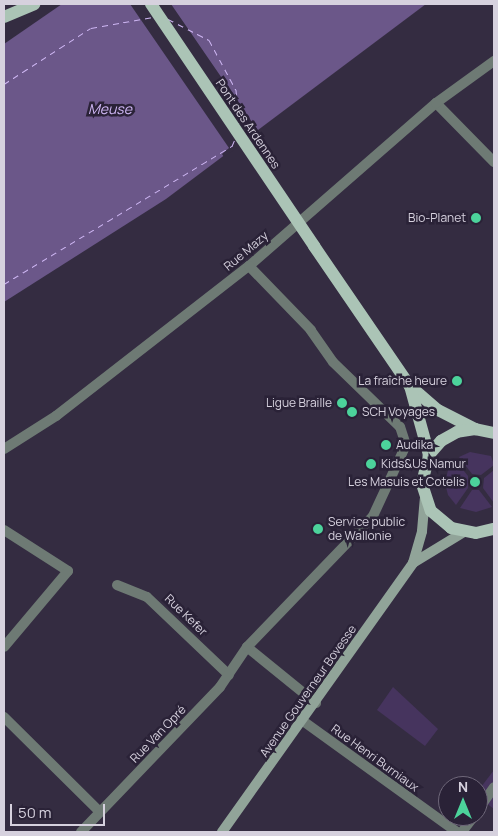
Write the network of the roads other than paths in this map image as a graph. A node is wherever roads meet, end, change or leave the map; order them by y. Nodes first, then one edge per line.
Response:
1 (34, 4) edge
2 (151, 4) edge
3 (4, 17) edge
4 (494, 61) edge
5 (436, 102) junction
6 (494, 162) edge
7 (249, 266) junction
8 (410, 386) junction
9 (475, 429) junction
10 (494, 433) edge
11 (4, 449) edge
12 (429, 455) junction
13 (425, 499) junction
14 (494, 529) edge
15 (4, 530) edge
16 (464, 532) junction
17 (413, 563) junction
18 (117, 585) dead end
19 (4, 647) edge
20 (246, 647) junction
21 (229, 675) junction
22 (316, 703) junction
23 (4, 717) edge
24 (303, 721) junction
25 (100, 812) junction
26 (81, 832) edge
27 (222, 832) edge
28 (457, 832) edge

1 - 3 main road
2 - 8 main road, Pont des Ardennes, bridge
4 - 5 street, Rue Mazy
5 - 6 street
5 - 7 street, Rue Mazy
7 - 11 street, Rue Mazy
7 - 20 street, Rue Van Opré
8 - 9 main road
8 - 12 main road
9 - 10 main road
9 - 12 main road
12 - 13 main road
13 - 16 main road
13 - 17 main road, Avenue Gouverneur Bovesse
14 - 16 main road
15 - 19 street
16 - 17 main road, Avenue Gouverneur Bovesse
17 - 22 main road, Avenue Gouverneur Bovesse
18 - 21 street, Rue Kefer
20 - 21 street, Rue Van Opré
20 - 22 street
21 - 25 street, Rue Van Opré
22 - 24 main road, Avenue Gouverneur Bovesse
23 - 25 street
24 - 27 main road, Avenue Gouverneur Bovesse
24 - 28 street, Rue Henri Burniaux
25 - 26 street, Rue Van Opré

